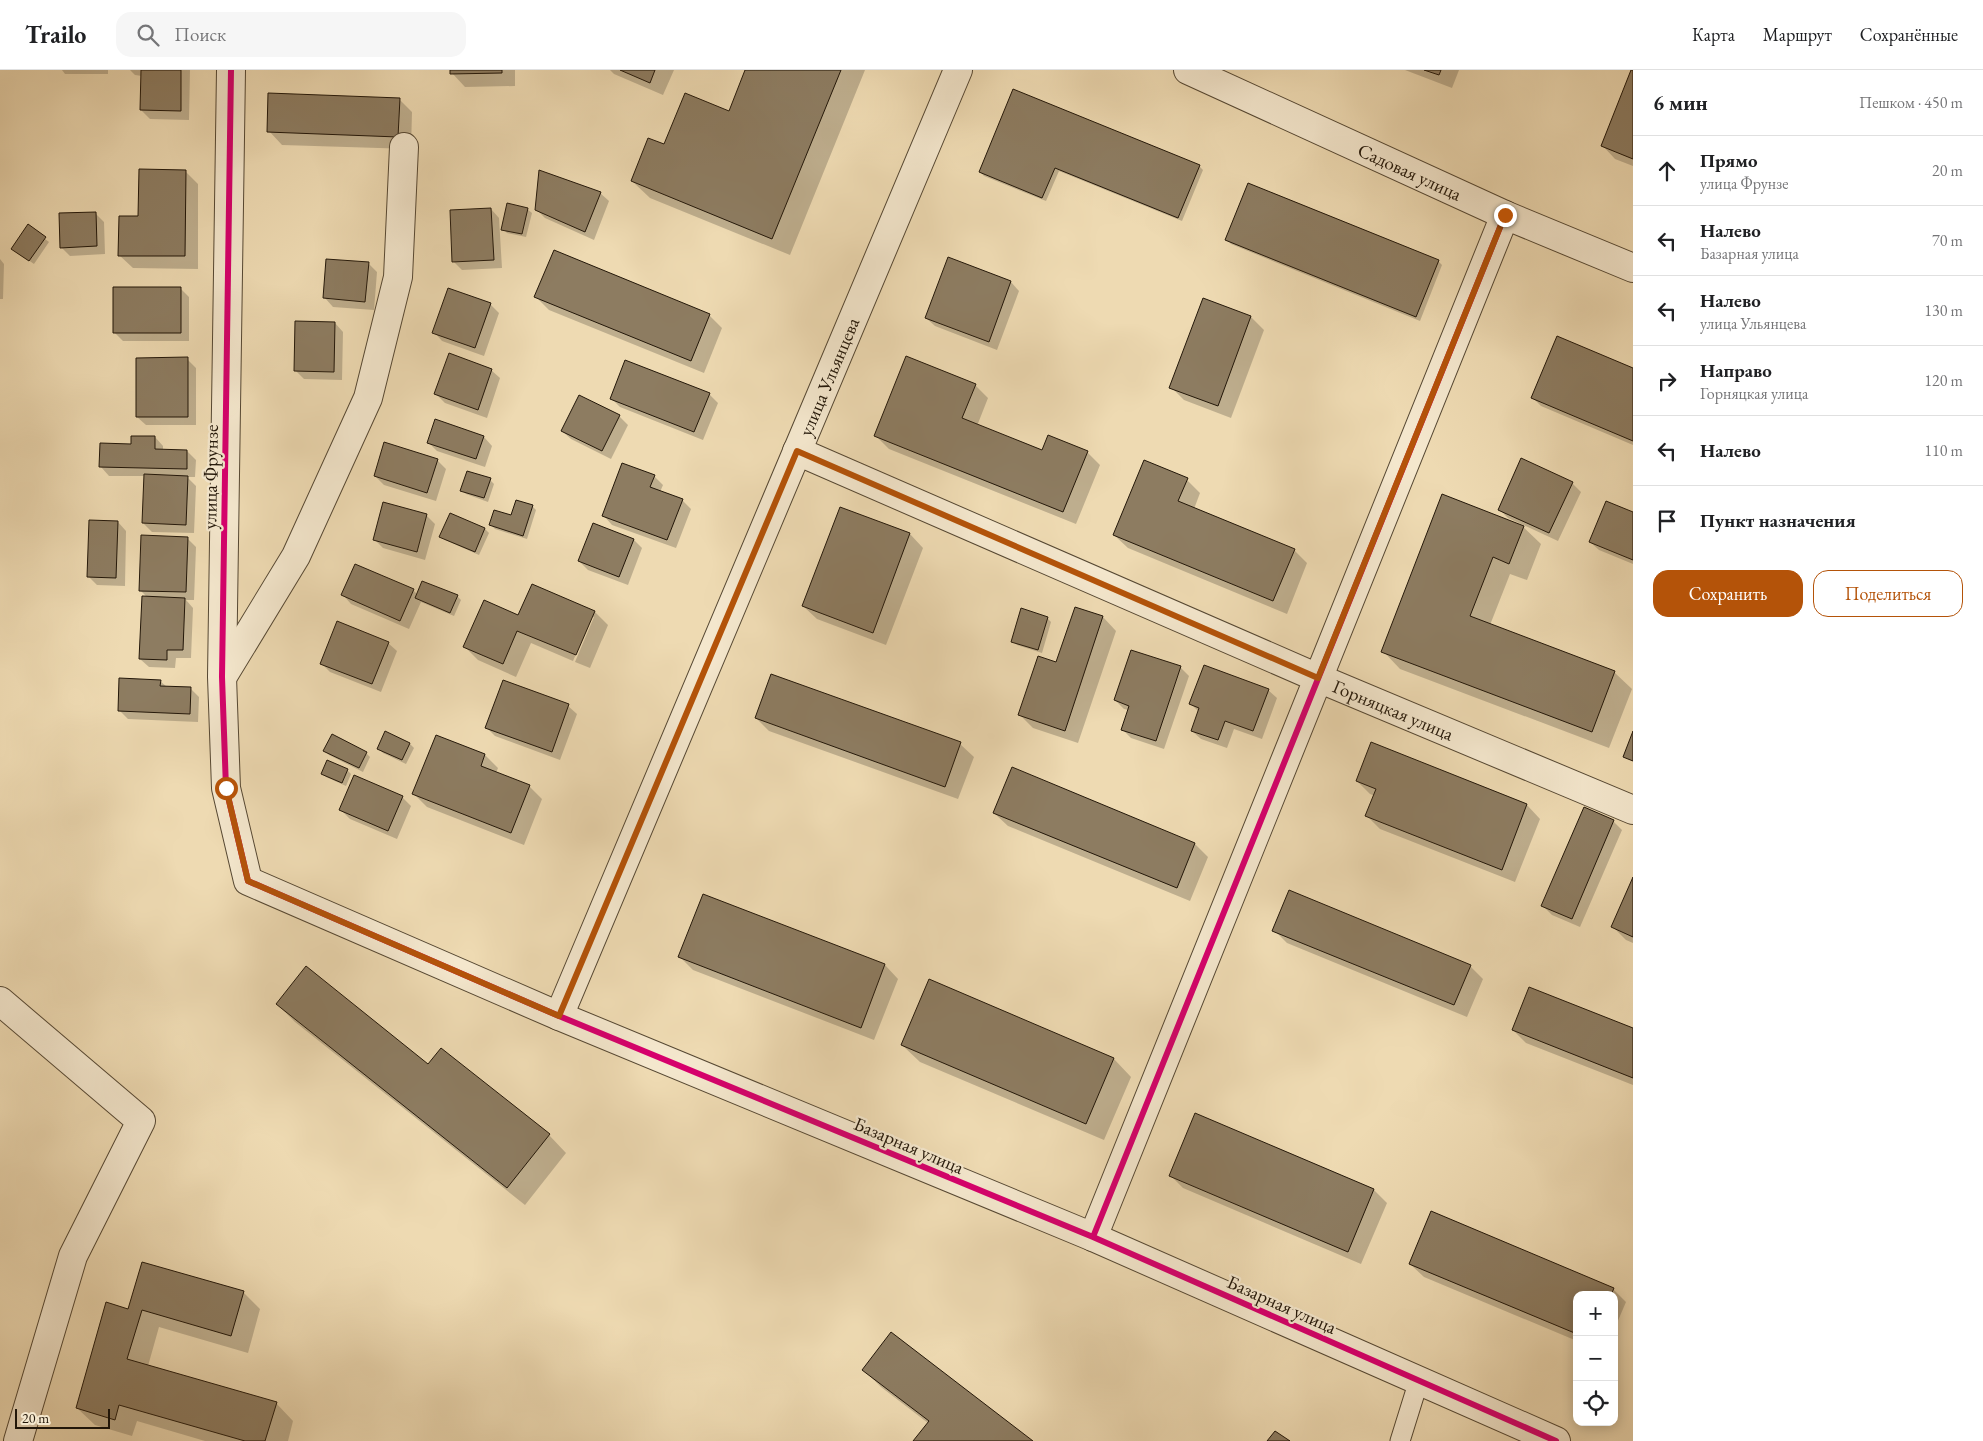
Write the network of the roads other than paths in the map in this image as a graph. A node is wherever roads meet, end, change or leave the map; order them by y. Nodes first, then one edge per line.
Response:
1 (231, 70) edge
2 (958, 70) edge
3 (1188, 70) edge
4 (404, 147) dead end
5 (1505, 215) junction
6 (1633, 268) edge
7 (797, 451) junction
8 (222, 677) junction
9 (1318, 678) junction
10 (1633, 810) edge
11 (248, 881) joint
12 (0, 1001) edge
13 (559, 1016) junction
14 (1093, 1237) junction
15 (1419, 1380) junction
16 (18, 1441) edge
17 (1400, 1441) edge
18 (1556, 1441) edge

1 - 8 street, улица Фрунзе
2 - 7 street, улица Ульянцева
3 - 5 street, Садовая улица
4 - 8 street
5 - 6 street, Садовая улица
5 - 9 street
7 - 9 street, Горняцкая улица
7 - 13 street, улица Ульянцева
8 - 11 street, улица Фрунзе
9 - 10 street, Горняцкая улица
9 - 14 street
11 - 13 street, Базарная улица
12 - 16 street
13 - 14 street, Базарная улица
14 - 15 street, Базарная улица
15 - 17 lane
15 - 18 street, Базарная улица

